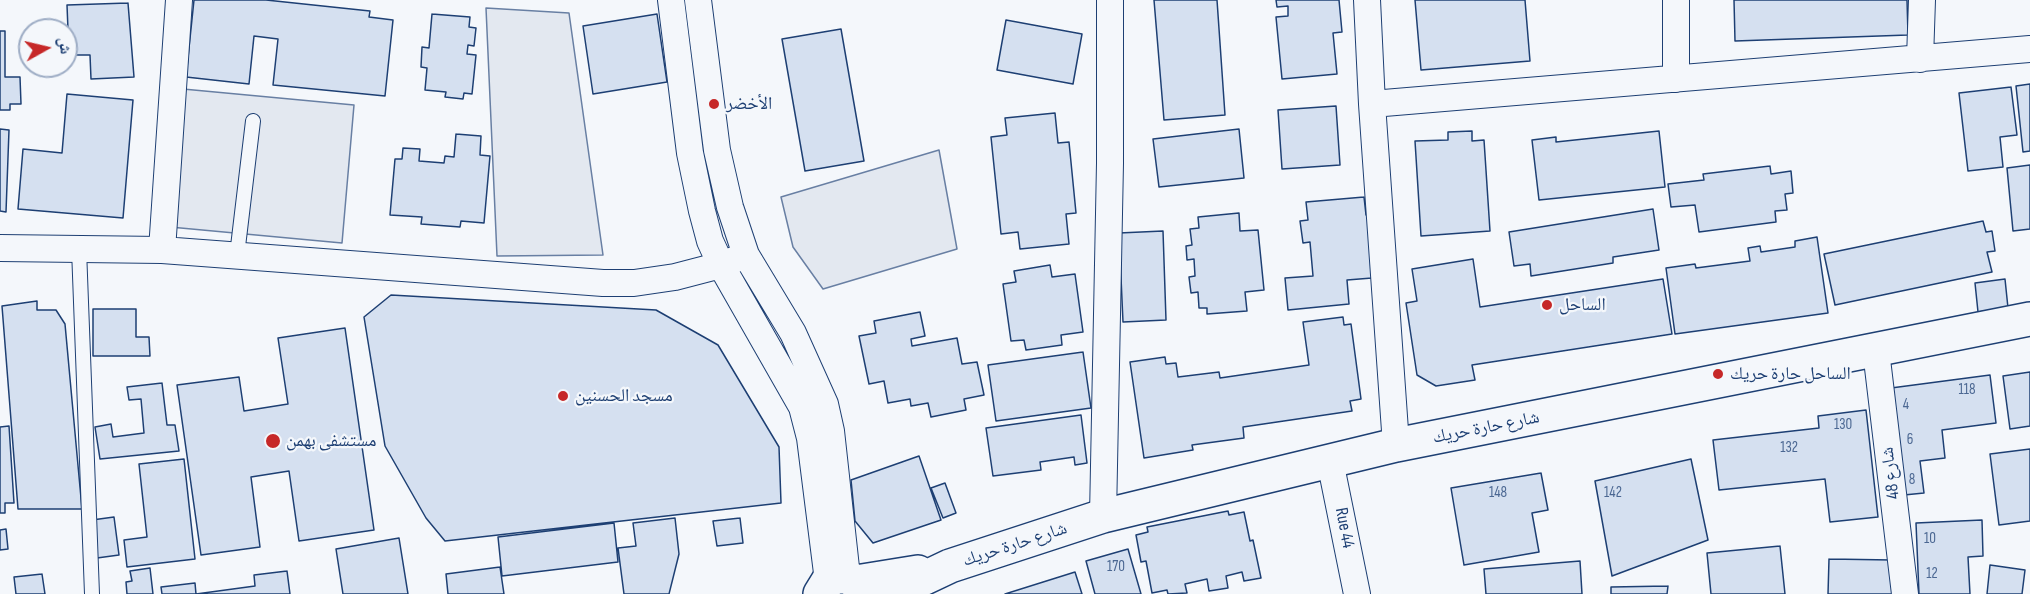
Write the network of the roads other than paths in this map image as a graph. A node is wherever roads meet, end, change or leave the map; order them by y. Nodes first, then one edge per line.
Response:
1 (179, 0) edge
2 (671, 0) edge
3 (698, 0) edge
4 (1110, 0) edge
5 (1367, 0) edge
6 (1676, 0) edge
7 (1922, 0) edge
8 (2030, 49) edge
9 (1920, 59) junction
10 (1676, 80) junction
11 (1372, 104) junction
12 (253, 121) dead end
13 (0, 248) edge
14 (78, 249) junction
15 (162, 250) junction
16 (237, 255) junction
17 (746, 255) junction
18 (721, 265) junction
19 (2030, 319) edge
20 (1876, 351) junction
21 (1396, 445) junction
22 (1330, 461) junction
23 (1103, 516) junction
24 (950, 566) junction
25 (843, 585) edge
26 (92, 594) edge
27 (891, 594) edge
28 (1357, 594) edge
29 (1905, 594) edge

1 - 15 street
2 - 18 street
3 - 17 street
4 - 23 street
5 - 11 street
6 - 10 street
7 - 9 street
8 - 9 street
9 - 10 street
10 - 11 street
11 - 21 street
12 - 16 lane
13 - 14 street
14 - 15 street
14 - 26 lane
15 - 16 street
16 - 18 street
17 - 18 street
17 - 25 street
18 - 25 street
19 - 20 street, شارع حارة حريك
20 - 21 street, شارع حارة حريك
20 - 29 street, شارع 48
21 - 22 street, شارع حارة حريك
22 - 23 street, شارع حارة حريك
22 - 28 street, Rue 44
23 - 24 street, شارع حارة حريك
24 - 25 street, شارع حارة حريك
24 - 27 street, شارع حارة حريك

